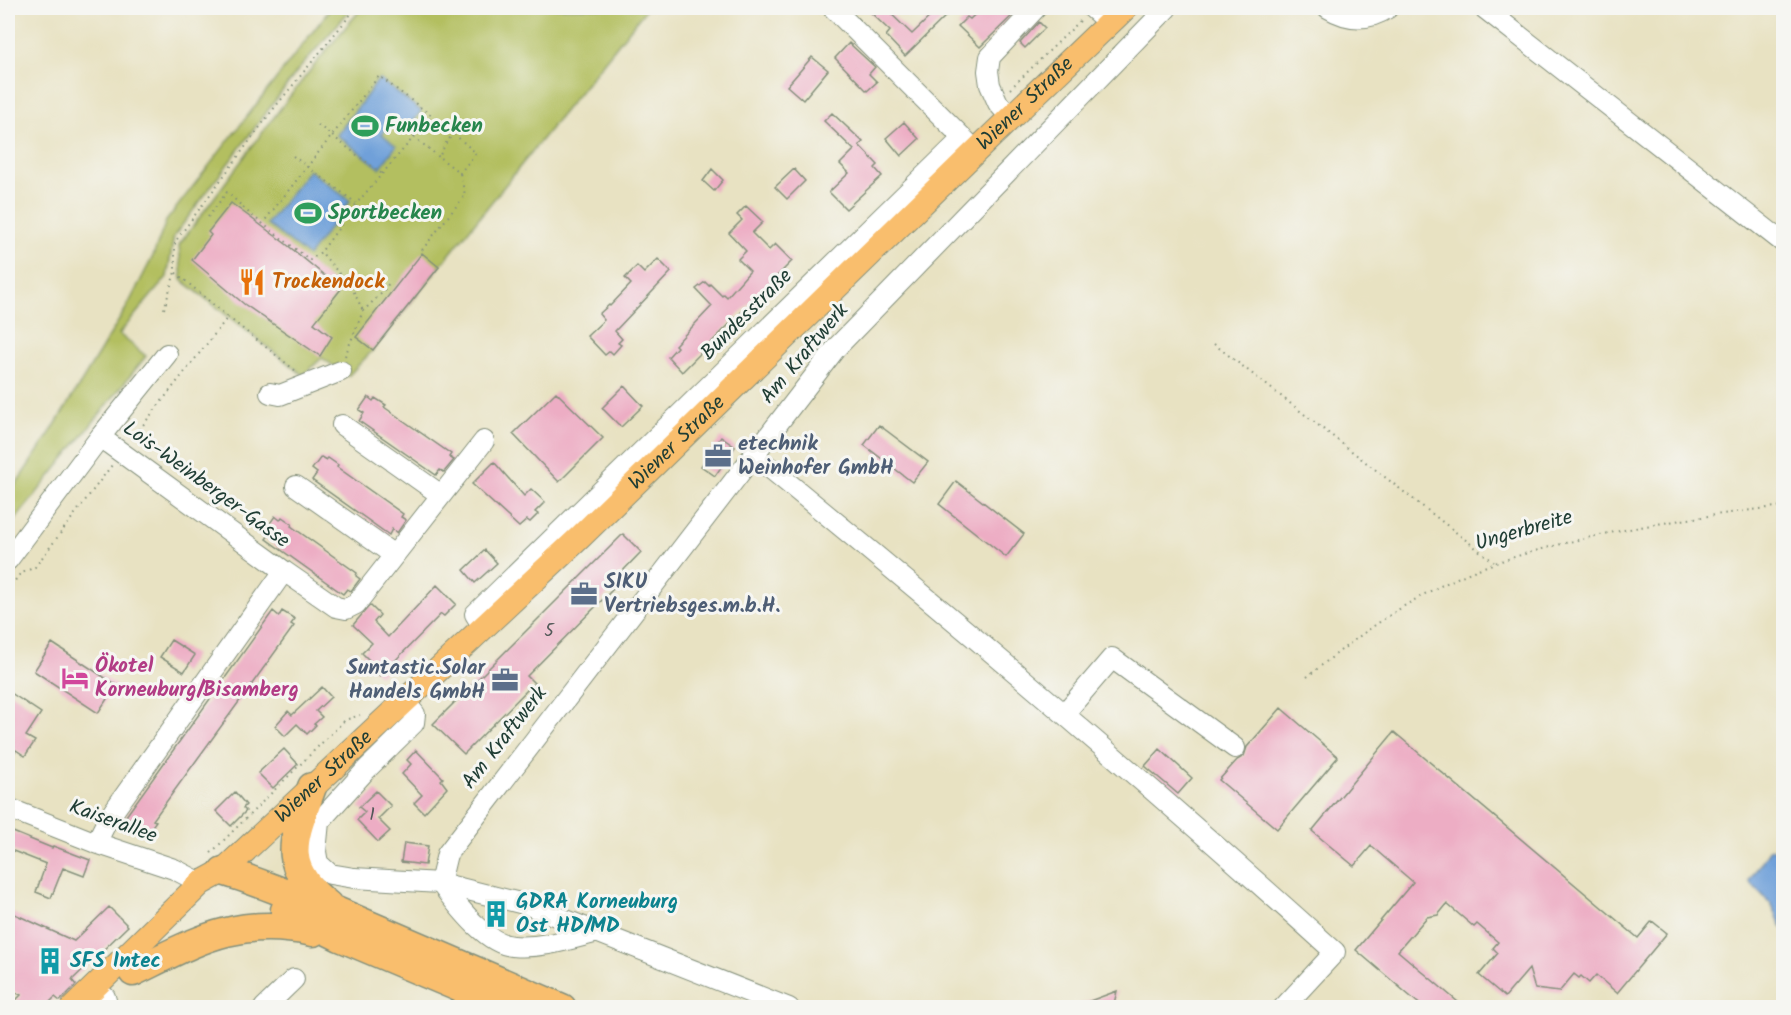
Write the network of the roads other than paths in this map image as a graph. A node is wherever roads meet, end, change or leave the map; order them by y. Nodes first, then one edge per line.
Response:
1 (833, 8) edge
2 (1036, 8) edge
3 (1167, 8) edge
4 (1328, 8) edge
5 (1388, 8) edge
6 (1484, 8) edge
7 (1105, 12) edge
8 (1004, 110) junction
9 (969, 144) junction
10 (1784, 243) edge
11 (167, 354) dead end
12 (339, 365) road end
13 (270, 393) dead end
14 (342, 424) dead end
15 (100, 437) junction
16 (484, 441) dead end
17 (754, 455) junction
18 (296, 486) dead end
19 (441, 495) junction
20 (394, 555) junction
21 (8, 560) edge
22 (284, 571) junction
23 (404, 700) junction
24 (1064, 714) junction
25 (1235, 748) dead end
26 (312, 787) junction
27 (8, 808) edge
28 (96, 843) junction
29 (204, 876) junction
30 (440, 883) junction
31 (334, 910) junction
32 (598, 932) junction
33 (340, 937) junction
34 (133, 972) junction
35 (294, 979) dead end
36 (102, 1004) edge
37 (73, 1008) edge
38 (264, 1008) edge
39 (508, 1008) edge
40 (562, 1008) edge
41 (789, 1008) edge
42 (1283, 1008) edge

1 - 9 street
2 - 8 street
3 - 17 street, Am Kraftwerk
4 - 5 street
6 - 10 street
7 - 8 main road, Wiener Straße
8 - 9 main road, Wiener Straße
9 - 23 main road, Wiener Straße
11 - 15 street
12 - 13 street
14 - 19 street
15 - 21 street
15 - 22 street, Lois-Weinberger-Gasse
16 - 19 street, Lois-Weinberger-Gasse
17 - 24 street
17 - 30 street, Am Kraftwerk
18 - 20 street
19 - 20 street, Lois-Weinberger-Gasse
20 - 22 street, Lois-Weinberger-Gasse
22 - 28 street, Lois-Weinberger-Gasse
23 - 26 main road, Wiener Straße
23 - 30 street
24 - 25 street
24 - 42 street
26 - 29 main road, Wiener Straße
26 - 31 highway
27 - 28 street, Kaiserallee
28 - 29 street, Kaiserallee
29 - 31 highway
29 - 33 highway
29 - 34 main road, Wiener Straße
29 - 37 main road, Wiener Straße
30 - 32 street
30 - 32 street
31 - 40 highway
32 - 41 street
33 - 34 highway
33 - 39 highway
34 - 36 main road, Wiener Straße
35 - 38 street

